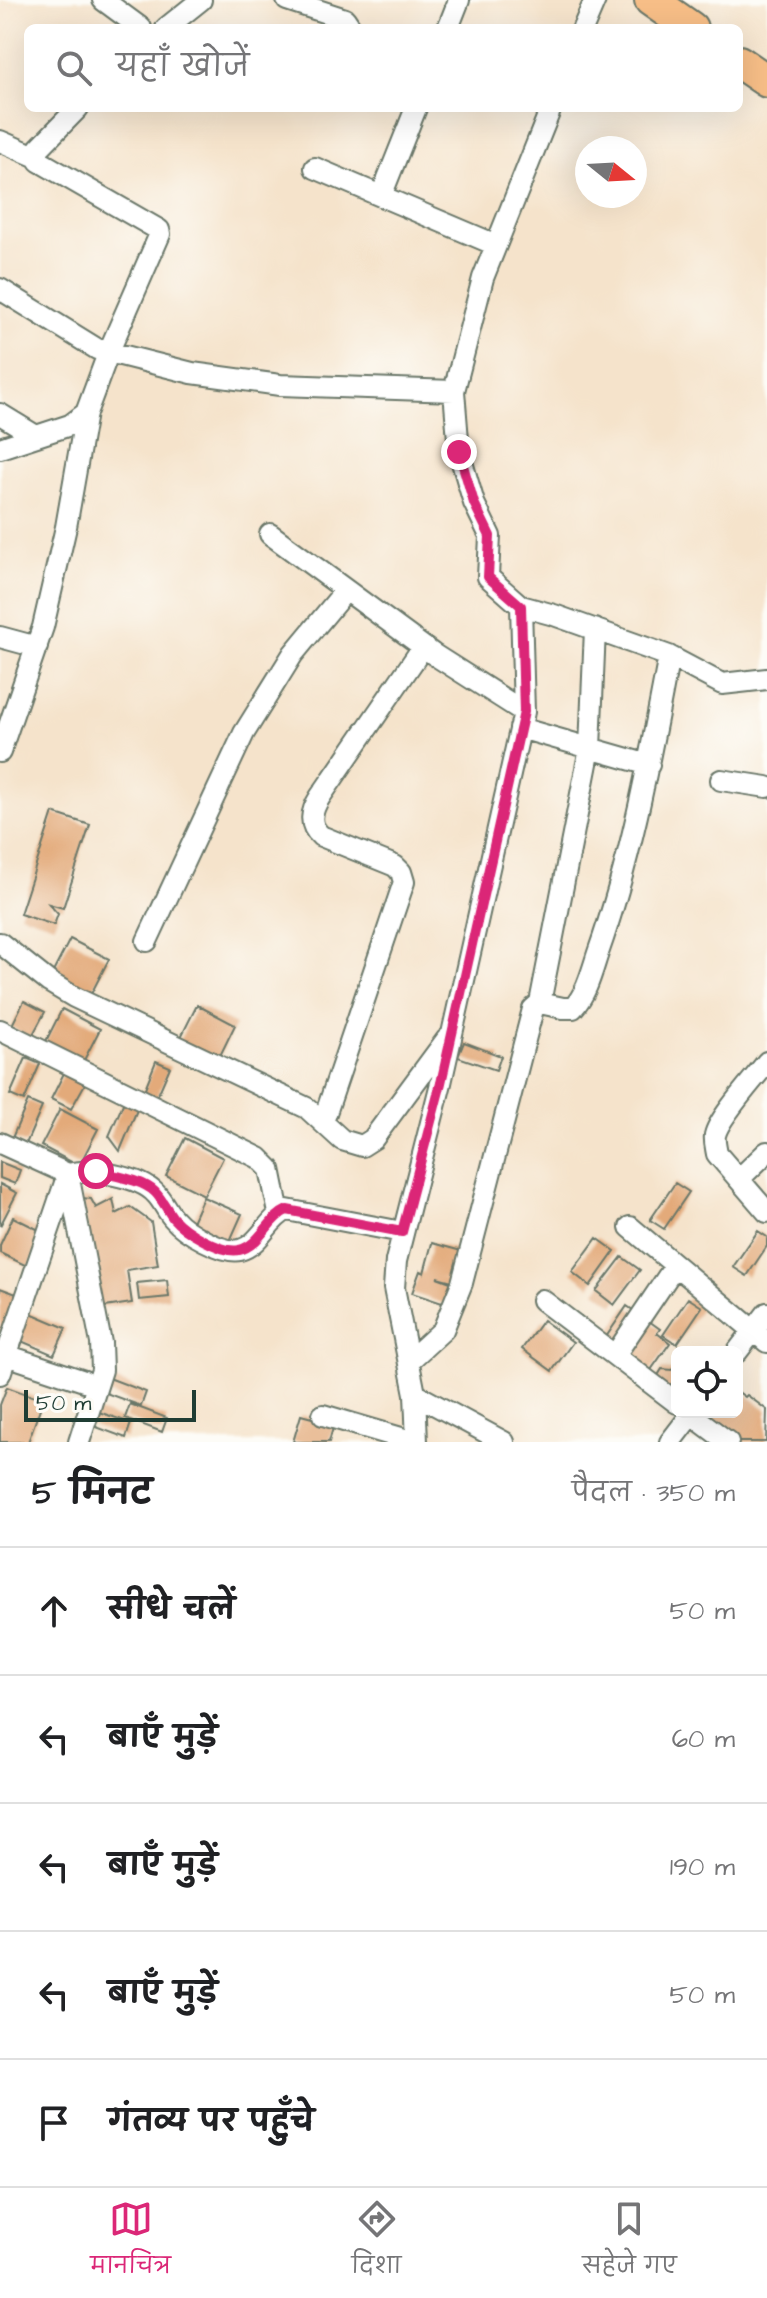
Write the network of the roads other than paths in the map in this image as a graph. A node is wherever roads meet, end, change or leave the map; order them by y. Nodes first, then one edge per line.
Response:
1 (103, 0) edge
2 (201, 0) edge
3 (287, 0) edge
4 (459, 0) edge
5 (595, 0) edge
6 (652, 0) edge
7 (136, 24) edge
8 (171, 24) edge
9 (348, 24) edge
10 (450, 24) edge
11 (585, 24) edge
12 (685, 24) edge
13 (743, 65) edge
14 (767, 81) edge
15 (74, 112) edge
16 (414, 112) edge
17 (549, 112) edge
18 (0, 141) edge
19 (37, 157) junction
20 (315, 168) dead end
21 (381, 196) junction
22 (496, 245) junction
23 (0, 290) edge
24 (109, 351) junction
25 (454, 391) junction
26 (86, 413) junction
27 (0, 414) edge
28 (36, 436) junction
29 (0, 448) edge
30 (270, 534) dead end
31 (346, 590) junction
32 (521, 606) junction
33 (595, 629) junction
34 (0, 637) edge
35 (37, 647) junction
36 (423, 647) junction
37 (669, 656) junction
38 (767, 679) edge
39 (8, 710) edge
40 (522, 720) junction
41 (590, 748) junction
42 (0, 752) edge
43 (649, 765) junction
44 (721, 780) dead end
45 (767, 787) edge
46 (147, 941) dead end
47 (0, 943) edge
48 (540, 1003) junction
49 (0, 1030) edge
50 (450, 1035) junction
51 (767, 1062) edge
52 (323, 1122) junction
53 (0, 1143) edge
54 (767, 1152) edge
55 (68, 1174) junction
56 (739, 1179) junction
57 (767, 1212) edge
58 (279, 1213) junction
59 (630, 1227) dead end
60 (402, 1232) junction
61 (675, 1266) junction
62 (542, 1300) dead end
63 (767, 1313) edge
64 (760, 1336) edge
65 (743, 1348) edge
66 (615, 1355) junction
67 (2, 1361) edge
68 (409, 1361) junction
69 (84, 1381) dead end
70 (415, 1394) junction
71 (671, 1398) edge
72 (323, 1415) dead end
73 (683, 1418) edge
74 (697, 1418) edge
75 (79, 1442) edge
76 (416, 1442) edge
77 (504, 1442) edge
78 (670, 1442) edge
79 (728, 1442) edge

1 - 7 street
2 - 8 street
3 - 9 street
4 - 10 street
5 - 11 street
6 - 12 main road
13 - 14 main road
15 - 19 street
16 - 21 street
17 - 22 street
18 - 19 street
19 - 24 street
20 - 21 street
21 - 22 street
22 - 25 street
23 - 24 street
24 - 25 street
24 - 26 street
25 - 32 street
26 - 28 street
26 - 35 street
27 - 28 street
28 - 29 street
30 - 31 street
31 - 36 street
31 - 46 street
32 - 33 street
32 - 40 street
33 - 37 street
33 - 41 street
34 - 35 street
35 - 39 street
36 - 40 street
36 - 52 street
37 - 38 street
37 - 43 street
39 - 42 street
40 - 41 street
40 - 50 street
41 - 43 street
41 - 48 street
43 - 48 street
44 - 45 street
47 - 52 street
48 - 68 street
49 - 58 street
50 - 52 street
50 - 60 street
51 - 56 street
53 - 55 street
54 - 56 street
55 - 58 street
55 - 67 street
55 - 75 street
56 - 57 street
58 - 60 street
59 - 61 street
60 - 68 street
61 - 64 street
61 - 66 street
62 - 66 street
63 - 64 street
64 - 65 street
66 - 71 street
67 - 69 street
68 - 70 street
70 - 76 street
70 - 77 street
72 - 76 street
73 - 78 street
74 - 79 street

